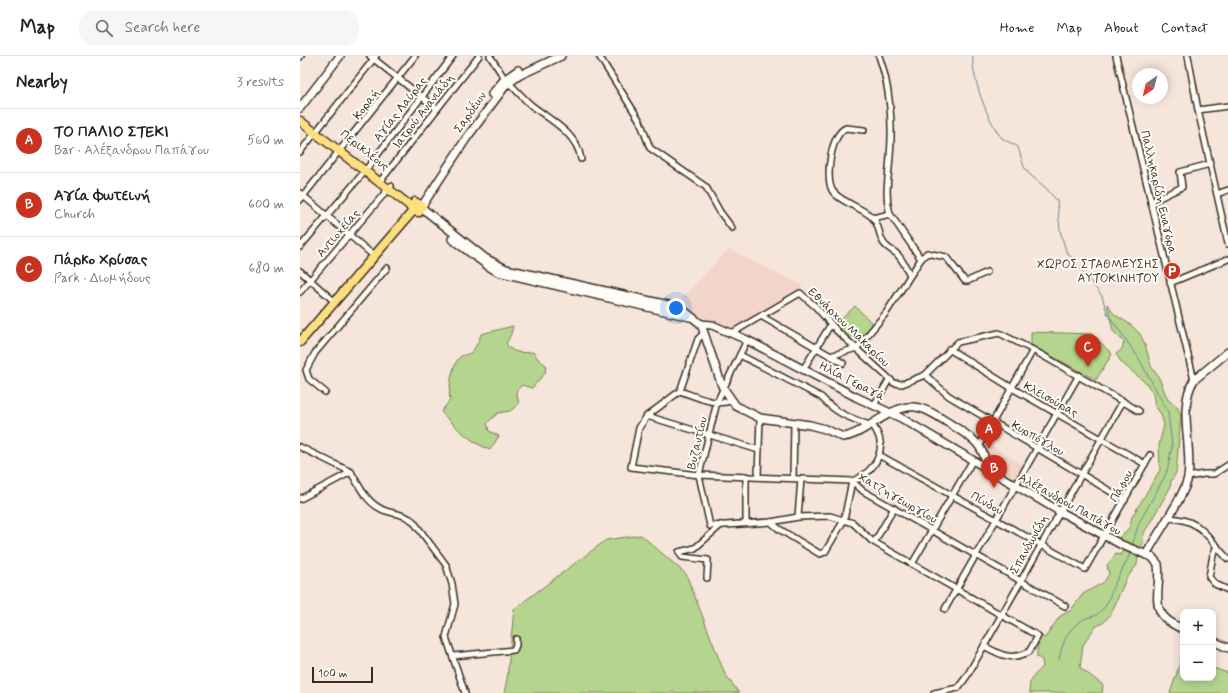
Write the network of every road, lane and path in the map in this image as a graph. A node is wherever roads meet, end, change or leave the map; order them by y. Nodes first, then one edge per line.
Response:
1 (340, 56) edge
2 (415, 56) edge
3 (453, 56) edge
4 (490, 56) edge
5 (549, 56) edge
6 (561, 56) edge
7 (599, 56) edge
8 (878, 56) edge
9 (1116, 56) edge
10 (1188, 56) edge
11 (373, 57) edge
12 (476, 57) edge
13 (503, 76) dead end
14 (398, 78) junction
15 (511, 85) dead end
16 (422, 97) junction
17 (1228, 106) edge
18 (300, 108) edge
19 (437, 109) junction
20 (1198, 110) junction
21 (300, 115) edge
22 (300, 121) edge
23 (864, 130) dead end
24 (317, 131) junction
25 (342, 150) junction
26 (300, 152) edge
27 (581, 159) dead end
28 (1210, 164) junction
29 (366, 169) junction
30 (382, 179) junction
31 (390, 187) junction
32 (1228, 190) edge
33 (1217, 194) junction
34 (301, 197) edge
35 (1151, 202) junction
36 (417, 207) junction
37 (890, 214) junction
38 (327, 216) junction
39 (873, 218) junction
40 (732, 228) dead end
41 (350, 236) junction
42 (1228, 244) edge
43 (300, 247) edge
44 (374, 256) junction
45 (921, 258) junction
46 (1228, 259) edge
47 (387, 268) dead end
48 (300, 271) edge
49 (987, 272) dead end
50 (910, 275) junction
51 (310, 280) junction
52 (1170, 283) junction
53 (300, 292) edge
54 (335, 302) junction
55 (761, 316) junction
56 (701, 324) junction
57 (831, 324) junction
58 (704, 333) junction
59 (732, 334) junction
60 (747, 340) junction
61 (300, 342) edge
62 (857, 348) junction
63 (816, 349) junction
64 (949, 349) junction
65 (1034, 350) junction
66 (1228, 352) edge
67 (740, 355) junction
68 (830, 356) junction
69 (842, 364) dead end
70 (804, 368) junction
71 (925, 375) junction
72 (1078, 375) junction
73 (889, 380) junction
74 (1194, 380) junction
75 (1012, 388) junction
76 (723, 389) junction
77 (680, 391) junction
78 (325, 392) dead end
79 (731, 400) junction
80 (1123, 401) junction
81 (717, 402) junction
82 (874, 405) junction
83 (1139, 411) dead end
84 (890, 412) junction
85 (1057, 413) junction
86 (647, 416) junction
87 (760, 418) junction
88 (794, 422) junction
89 (993, 423) junction
90 (871, 424) junction
91 (709, 434) junction
92 (1102, 438) junction
93 (979, 444) junction
94 (300, 448) edge
95 (1037, 449) junction
96 (759, 450) junction
97 (879, 455) junction
98 (1150, 455) dead end
99 (972, 460) junction
100 (1145, 464) junction
101 (1228, 465) edge
102 (987, 469) junction
103 (351, 472) junction
104 (1081, 473) junction
105 (699, 475) junction
106 (746, 476) junction
107 (758, 476) junction
108 (1188, 477) junction
109 (793, 478) junction
110 (801, 479) junction
111 (852, 482) junction
112 (1016, 486) junction
113 (952, 495) junction
114 (300, 499) edge
115 (1125, 500) junction
116 (894, 508) junction
117 (1060, 511) junction
118 (798, 517) junction
119 (1167, 518) junction
120 (844, 520) junction
121 (996, 520) junction
122 (771, 522) junction
123 (746, 523) junction
124 (721, 525) junction
125 (932, 529) junction
126 (1104, 535) junction
127 (875, 541) junction
128 (1040, 545) junction
129 (1217, 546) junction
130 (976, 555) junction
131 (1146, 555) junction
132 (1228, 559) edge
133 (912, 564) junction
134 (1085, 569) joint
135 (707, 578) dead end
136 (1021, 580) junction
137 (956, 590) junction
138 (1228, 590) edge
139 (1065, 606) dead end
140 (945, 609) dead end
141 (1001, 614) junction
142 (1180, 628) edge
143 (516, 639) dead end
144 (1216, 642) edge
145 (984, 646) junction
146 (1228, 648) edge
147 (453, 656) junction
148 (466, 692) edge
149 (934, 693) edge

1 - 18 street
2 - 14 street, Κοραή
3 - 16 street, Αγίας Λαύρας
4 - 13 street
5 - 36 street, Σαρδέων
6 - 36 street, Σαρδέων
7 - 40 street
8 - 37 street
9 - 35 street, Παλληκαρίδη Ευαγόρα
10 - 20 street
11 - 14 street
11 - 24 street
12 - 19 street, Ιατρού Ανανιάδη
14 - 16 street
14 - 25 street, Κοραή
15 - 27 street
16 - 19 street
16 - 29 street, Αγίας Λαύρας
17 - 20 street
19 - 30 street, Ιατρού Ανανιάδη
20 - 28 street
21 - 24 main road, Περικλέους
22 - 24 main road, Περικλέους
23 - 39 street
24 - 25 main road, Περικλέους
24 - 26 street
25 - 29 main road, Περικλέους
25 - 34 street, Κοραή
28 - 33 street
28 - 35 street
29 - 30 main road, Περικλέους
29 - 31 main road, Περικλέους
29 - 38 street, Αγίας Λαύρας
30 - 31 main road, Περικλέους
31 - 36 main road, Περικλέους
31 - 41 street, Αντιοχείας
32 - 33 street
33 - 42 street
34 - 38 street
35 - 52 street, Παλληκαρίδη Ευαγόρα
36 - 44 main road, Σαρδέων
36 - 56 street, Ηλία Γεραγά
37 - 39 street
37 - 45 street
38 - 41 street
38 - 43 street, Αγίας Λαύρας
39 - 50 street
41 - 44 street
41 - 51 street, Αντιοχείας
44 - 54 main road, Σαρδέων
45 - 49 street
45 - 50 street
46 - 52 street
47 - 78 street
48 - 51 street
50 - 62 street
51 - 53 street, Αντιοχείας
51 - 54 street
52 - 74 street, Παλληκαρίδη Ευαγόρα
54 - 61 main road, Σαρδέων
55 - 57 street, Εθνάρχου Μακαρίου
55 - 59 street, Εθνάρχου Μακαρίου
55 - 63 street
56 - 58 street
56 - 59 street, Ηλία Γεραγά
57 - 62 street, Εθνάρχου Μακαρίου
57 - 63 street
58 - 76 street
58 - 77 street
59 - 60 street, Ηλία Γεραγά
60 - 67 street, Βυζαντίου
60 - 70 street, Ηλία Γεραγά
62 - 68 street
62 - 73 street, Εθνάρχου Μακαρίου
63 - 68 street
63 - 70 street
64 - 65 street
64 - 71 street
64 - 75 street, Κλεισούρας
65 - 72 street
65 - 75 street
66 - 74 street
67 - 76 street, Βυζαντίου
67 - 90 street
68 - 69 street
70 - 82 street, Ηλία Γεραγά
71 - 73 street
71 - 89 street, Κυρπόγλου
72 - 80 street
72 - 85 street
73 - 82 street
74 - 108 street
75 - 85 street, Κλεισούρας
75 - 89 street
76 - 79 street
76 - 81 street, Βυζαντίου
77 - 81 street
77 - 86 street
79 - 81 street
79 - 87 street
80 - 83 street
80 - 92 street, Σπανδωνίδη
81 - 91 street, Βυζαντίου
82 - 84 street, Ηλία Γεραγά
84 - 90 street
84 - 93 street
84 - 99 street, Ηλία Γεραγά
85 - 92 street, Κλεισούρας
85 - 95 street
86 - 91 street
86 - 105 street, Χατζηγεωργίου
87 - 88 street
87 - 96 street
88 - 90 street
88 - 109 street
89 - 93 street
89 - 95 street, Κυρπόγλου
90 - 97 street
91 - 96 street
91 - 105 street, Βυζαντίου
92 - 100 street, Κλεισούρας
92 - 104 street, Σπανδωνίδη
93 - 102 street
94 - 103 street
95 - 104 street, Κυρπόγλου
95 - 112 street
96 - 107 street
97 - 111 street
97 - 113 street, Πίνδου
98 - 100 street, Πάφου
99 - 102 street, Ηλία Γεραγά
99 - 113 street
100 - 115 street, Πάφου
101 - 108 street
102 - 112 street, Αλέξανδρου Παπάγου
103 - 114 street
103 - 147 street
104 - 115 street, Κυρπόγλου
104 - 117 street, Σπανδωνίδη
105 - 106 street, Χατζηγεωργίου
105 - 124 street, Βυζαντίου
106 - 107 street, Χατζηγεωργίου
106 - 123 street
107 - 109 street, Χατζηγεωργίου
108 - 119 street
109 - 110 street, Χατζηγεωργίου
110 - 111 street, Χατζηγεωργίου
110 - 118 street
111 - 116 street, Χατζηγεωργίου
111 - 120 street
112 - 117 street, Αλέξανδρου Παπάγου
112 - 121 street
113 - 121 street, Πίνδου
113 - 125 street
115 - 126 street, Πάφου
116 - 125 street, Χατζηγεωργίου
116 - 127 street
117 - 126 street, Αλέξανδρου Παπάγου
117 - 128 street, Σπανδωνίδη
118 - 120 street
118 - 122 street
119 - 129 street
119 - 131 street
120 - 122 street
120 - 127 street
121 - 128 street, Πίνδου
121 - 130 street
122 - 123 street
123 - 124 street
124 - 135 street
125 - 130 street, Χατζηγεωργίου
125 - 133 street
126 - 131 street, Αλέξανδρου Παπάγου
126 - 134 street, Πάφου
127 - 133 street
128 - 134 street, Πίνδου
128 - 136 street, Σπανδωνίδη
129 - 132 street
129 - 138 street
130 - 136 street, Χατζηγεωργίου
130 - 137 street
131 - 142 street
133 - 137 street
136 - 139 street, Χατζηγεωργίου
136 - 141 street, Σπανδωνίδη
137 - 140 street
137 - 141 street
141 - 145 street, Σπανδωνίδη
141 - 145 street
143 - 147 street
144 - 146 street
145 - 149 street, Σπανδωνίδη
147 - 148 street

